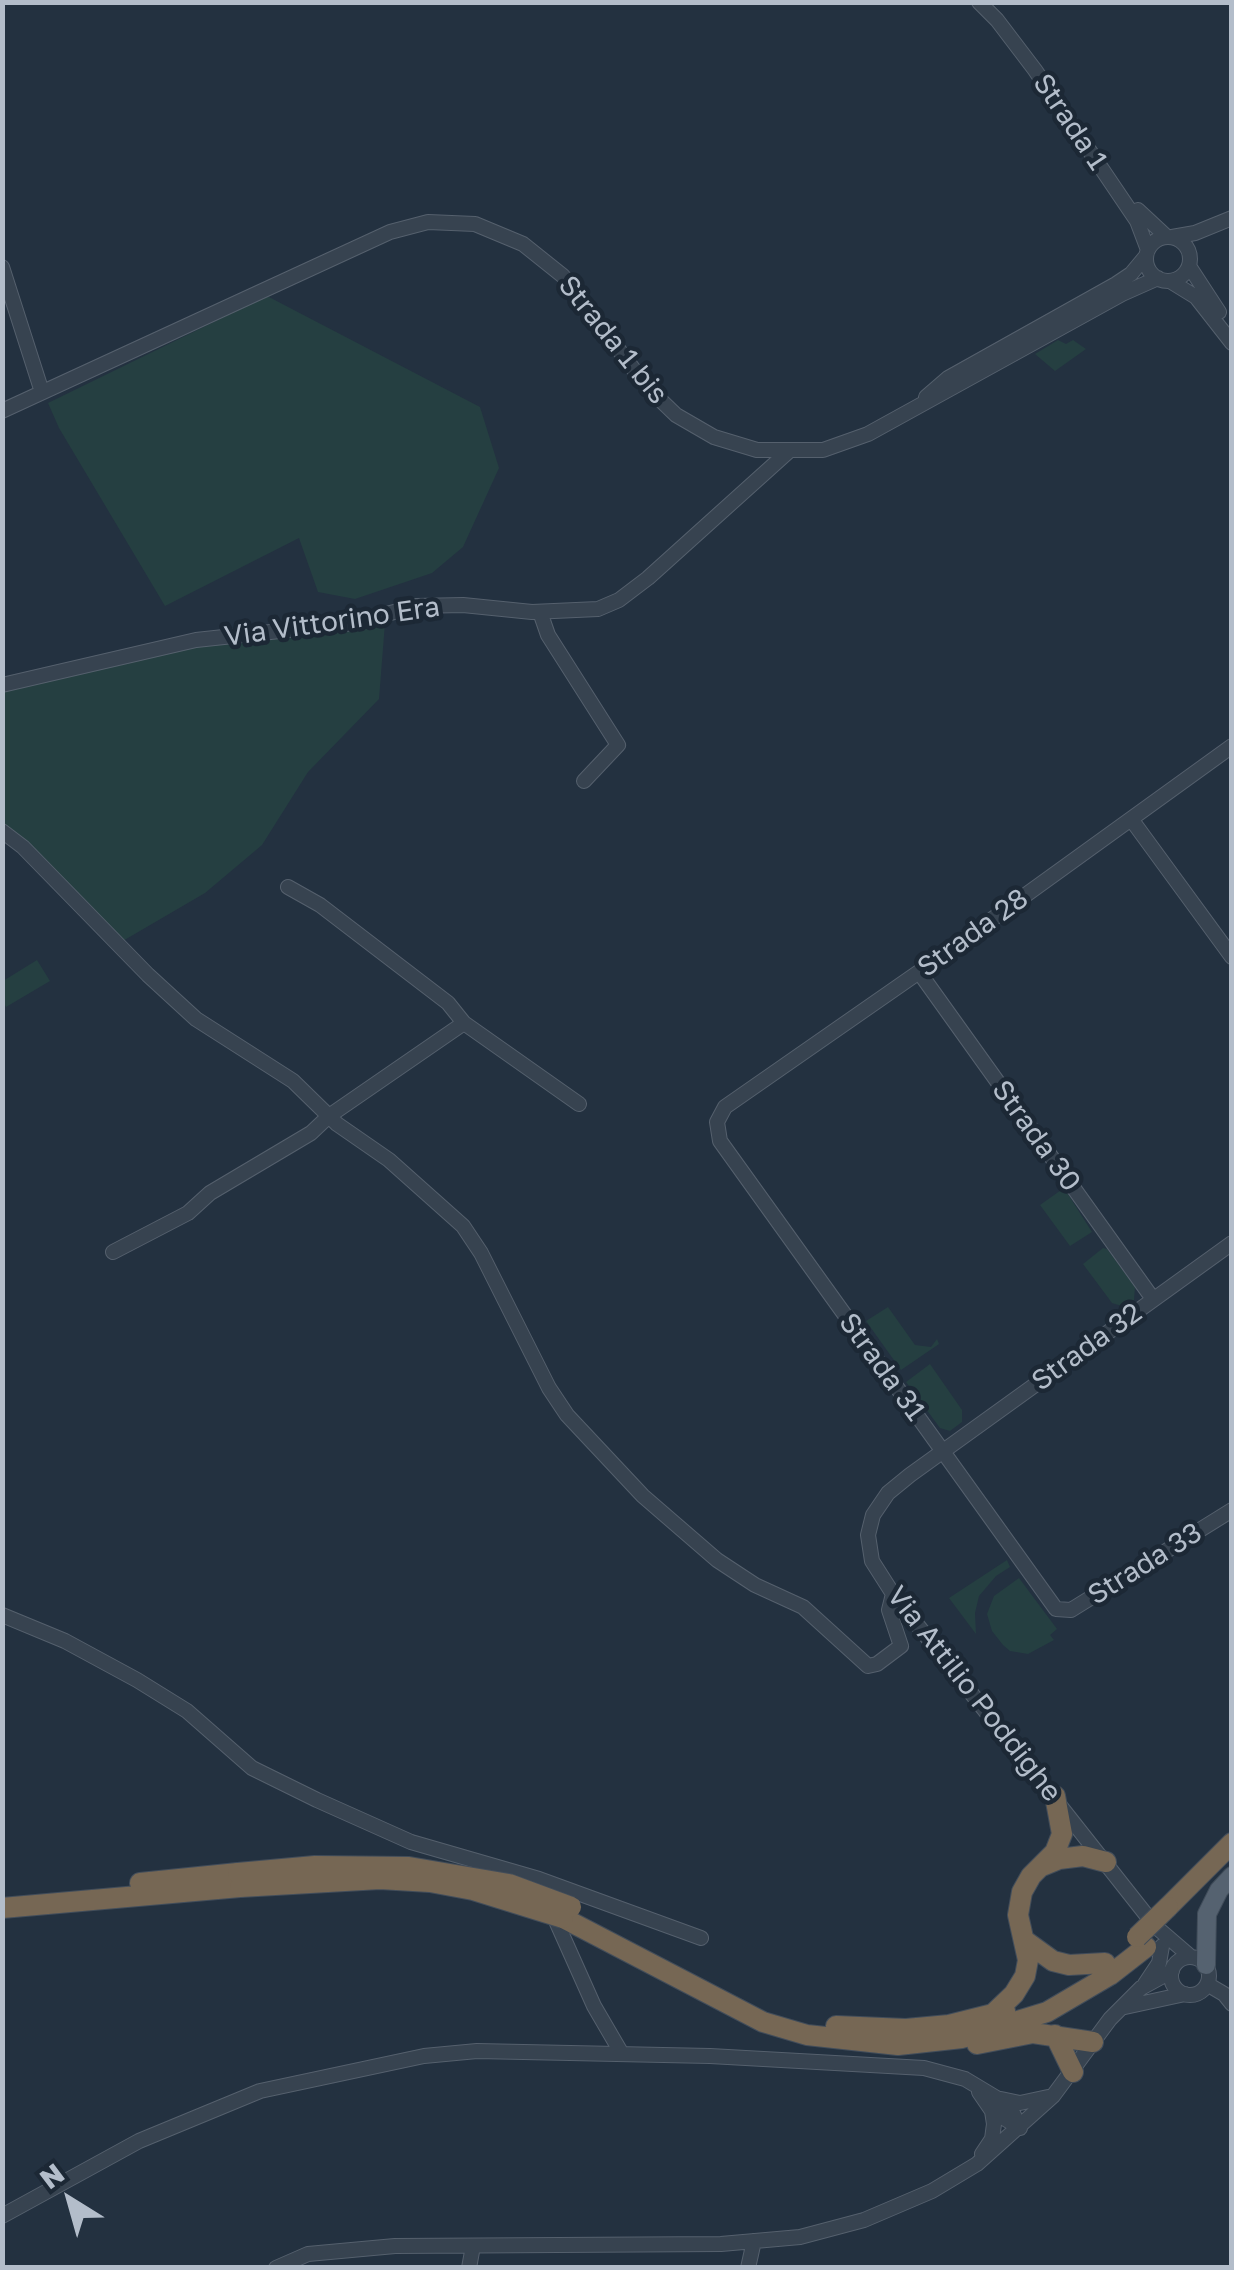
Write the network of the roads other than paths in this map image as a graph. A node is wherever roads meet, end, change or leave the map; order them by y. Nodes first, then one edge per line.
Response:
1 (979, 2) edge
2 (992, 2) edge
3 (1232, 218) edge
4 (1217, 225) junction
5 (1170, 237) junction
6 (1147, 253) junction
7 (1190, 260) junction
8 (2, 267) edge
9 (1164, 280) junction
10 (1232, 329) edge
11 (1232, 343) edge
12 (42, 392) junction
13 (914, 408) junction
14 (2, 411) edge
15 (789, 451) junction
16 (540, 612) junction
17 (2, 685) edge
18 (1232, 746) edge
19 (584, 781) dead end
20 (1131, 818) junction
21 (4, 834) edge
22 (288, 887) dead end
23 (1232, 957) edge
24 (920, 972) junction
25 (464, 1023) junction
26 (579, 1104) dead end
27 (330, 1116) junction
28 (717, 1122) joint
29 (1232, 1244) edge
30 (113, 1252) dead end
31 (1154, 1299) junction
32 (942, 1451) junction
33 (1232, 1510) edge
34 (893, 1594) junction
35 (1056, 1609) joint
36 (2, 1615) edge
37 (1054, 1796) junction
38 (1232, 1843) edge
39 (1091, 1844) junction
40 (1048, 1859) junction
41 (1232, 1860) edge
42 (1106, 1862) junction
43 (1232, 1876) edge
44 (539, 1879) junction
45 (239, 1880) junction
46 (2, 1895) edge
47 (2, 1908) edge
48 (1172, 1912) junction
49 (568, 1913) junction
50 (701, 1938) dead end
51 (1150, 1939) junction
52 (1024, 1940) junction
53 (1105, 1963) junction
54 (1172, 1969) junction
55 (1201, 1969) junction
56 (1141, 1988) junction
57 (1185, 1994) junction
58 (1232, 2004) edge
59 (1125, 2007) junction
60 (992, 2015) junction
61 (1055, 2035) junction
62 (1093, 2042) junction
63 (930, 2044) junction
64 (622, 2054) junction
65 (1073, 2072) junction
66 (1053, 2096) junction
67 (994, 2104) junction
68 (1020, 2128) junction
69 (976, 2164) junction
70 (2, 2216) edge
71 (754, 2241) junction
72 (473, 2246) junction
73 (276, 2268) edge
74 (469, 2268) edge
75 (748, 2268) edge

1 - 6 street, Strada 1
2 - 5 street, Strada 1
3 - 4 street
4 - 5 street
4 - 7 street
5 - 6 street
5 - 7 street
6 - 9 street
6 - 13 street, Strada 1 bis
7 - 9 street
7 - 10 street
8 - 12 street
9 - 11 street
9 - 13 street, Strada 1 bis
12 - 14 street, Strada 1 bis
12 - 15 street, Strada 1 bis
13 - 15 street, Strada 1 bis
15 - 16 street, Via Vittorino Era
16 - 17 street, Via Vittorino Era
16 - 19 street
18 - 20 street, Strada 28
20 - 23 street
20 - 24 street, Strada 28
21 - 27 street
22 - 25 street
24 - 28 street, Strada 28
24 - 31 street, Strada 30
25 - 26 street
25 - 27 street
27 - 30 street
27 - 34 street
28 - 32 street, Strada 31
29 - 31 street, Strada 32
31 - 32 street, Strada 32
32 - 34 street, Via Attilio Poddighe
32 - 35 street, Strada 31
33 - 35 street, Strada 33
34 - 37 street, Via Attilio Poddighe
36 - 44 street
37 - 39 street, Via Attilio Poddighe
37 - 40 highway
38 - 48 highway
39 - 40 highway
39 - 42 street, Via Attilio Poddighe
40 - 42 highway
40 - 52 highway
41 - 48 highway
42 - 51 street
43 - 55 main road
44 - 50 street
44 - 64 street
45 - 46 highway
45 - 47 highway
45 - 49 highway, bridge
48 - 51 highway, bridge
49 - 60 highway
49 - 63 highway
51 - 53 highway
51 - 54 street
51 - 55 street
51 - 56 street
51 - 63 highway
52 - 53 highway
52 - 60 highway
53 - 60 highway
54 - 55 street
54 - 56 street
54 - 57 street
55 - 57 street
55 - 58 street
56 - 59 street
57 - 59 street
59 - 62 street
61 - 62 highway
61 - 63 highway
61 - 65 highway
62 - 65 street
64 - 67 street
64 - 70 street
65 - 66 street
66 - 67 street
66 - 68 street
67 - 68 street
67 - 69 street
68 - 69 street
69 - 71 street
71 - 72 street
71 - 75 street
72 - 73 street
72 - 74 street

